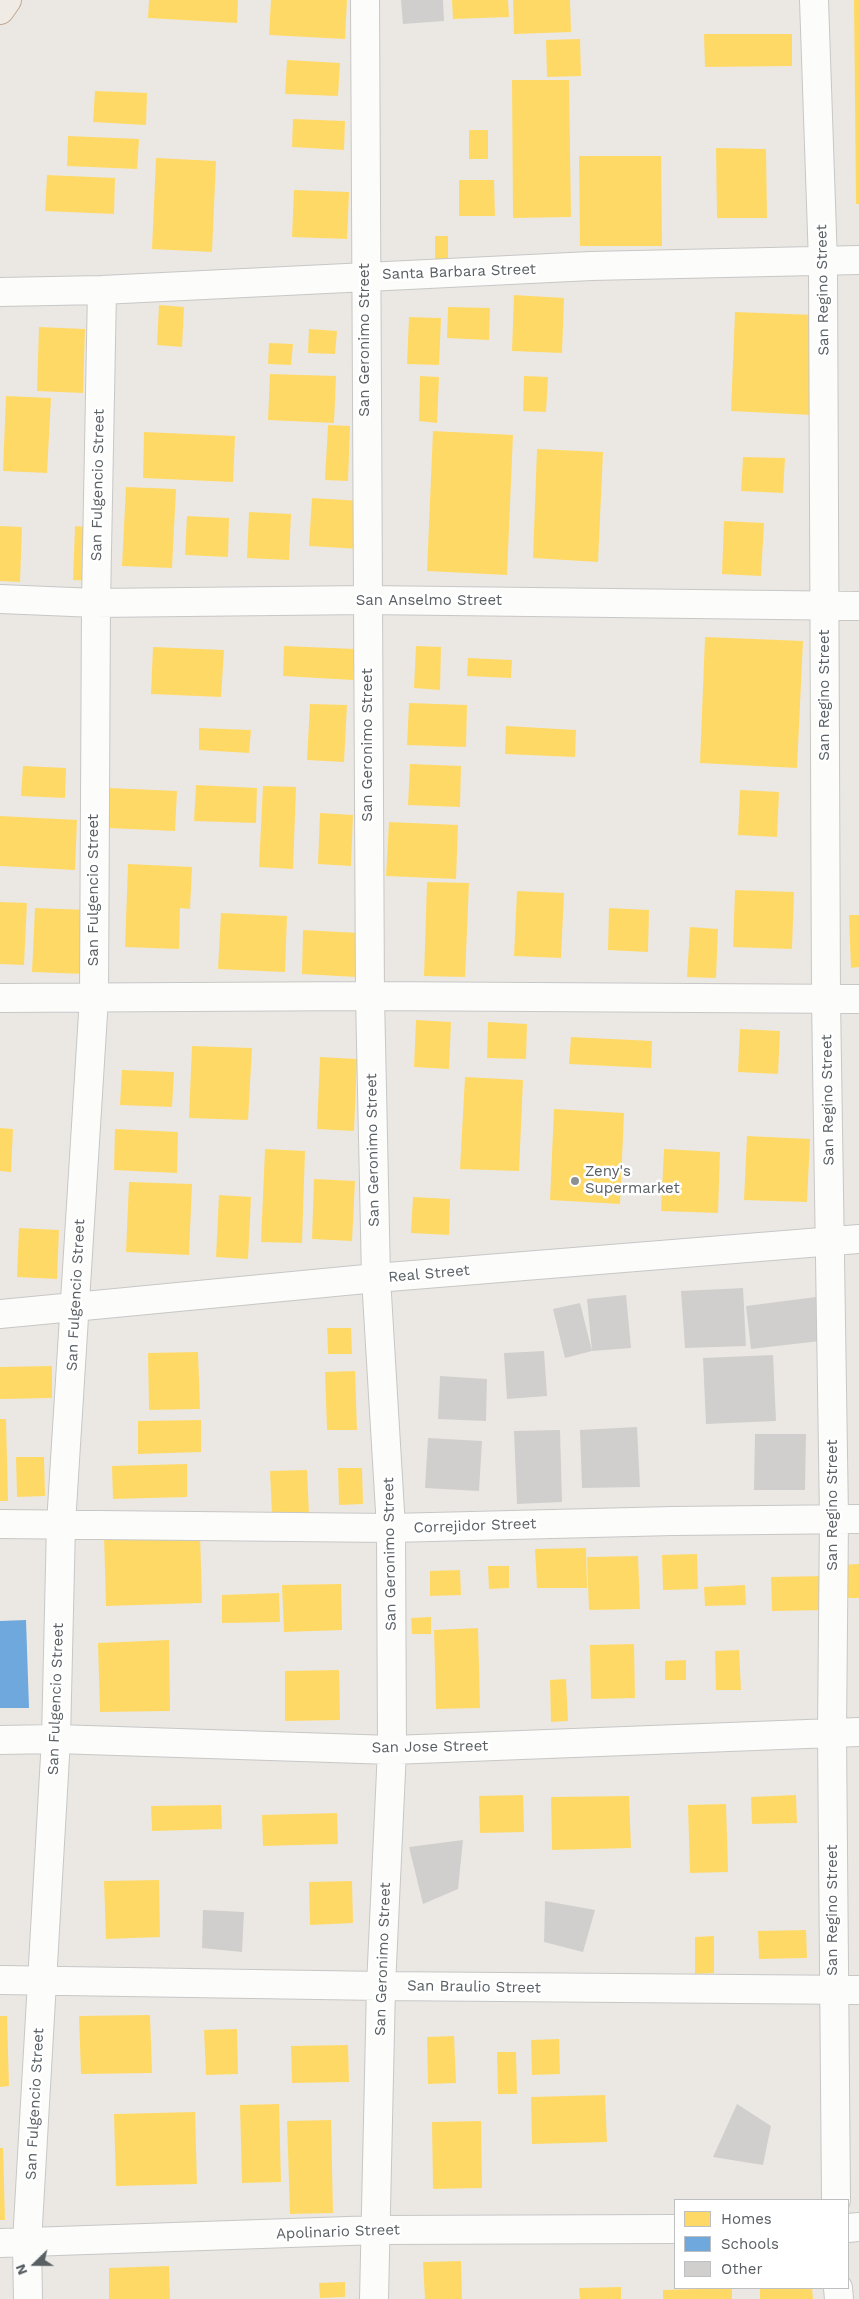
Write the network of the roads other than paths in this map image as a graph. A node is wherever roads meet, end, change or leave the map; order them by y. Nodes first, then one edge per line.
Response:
1 (7, 0) edge
2 (365, 0) edge
3 (814, 0) edge
4 (0, 10) edge
5 (859, 260) edge
6 (823, 262) junction
7 (364, 276) junction
8 (102, 290) junction
9 (0, 292) edge
10 (0, 598) edge
11 (366, 600) junction
12 (96, 603) junction
13 (825, 604) junction
14 (859, 606) edge
15 (370, 996) junction
16 (0, 998) edge
17 (94, 998) junction
18 (826, 998) junction
19 (859, 999) edge
20 (859, 1239) edge
21 (831, 1240) junction
22 (376, 1278) junction
23 (76, 1308) junction
24 (0, 1314) edge
25 (846, 1518) edge
26 (0, 1524) edge
27 (62, 1524) junction
28 (391, 1528) junction
29 (859, 1732) edge
30 (832, 1733) junction
31 (56, 1739) junction
32 (0, 1740) edge
33 (392, 1750) junction
34 (0, 1980) edge
35 (41, 1980) junction
36 (381, 1986) junction
37 (846, 1990) edge
38 (836, 2199) edge
39 (674, 2228) edge
40 (377, 2230) junction
41 (0, 2242) edge
42 (27, 2242) junction
43 (28, 2299) edge
44 (374, 2299) edge

1 - 4 highway
2 - 7 street, San Geronimo Street
3 - 6 street, San Regino Street
5 - 6 street, Santa Barbara Street
6 - 7 street, Santa Barbara Street
6 - 13 street, San Regino Street
7 - 8 street, Santa Barbara Street
7 - 11 street, San Geronimo Street
8 - 9 street, Santa Barbara Street
8 - 12 street, San Fulgencio Street
10 - 12 street, San Anselmo Street
11 - 12 street, San Anselmo Street
11 - 13 street, San Anselmo Street
11 - 15 street, San Geronimo Street
12 - 17 street, San Fulgencio Street
13 - 14 street, San Anselmo Street
13 - 18 street, San Regino Street
15 - 17 street
15 - 18 street
15 - 22 street, San Geronimo Street
16 - 17 street
17 - 23 street, San Fulgencio Street
18 - 19 street
18 - 21 street, San Regino Street
20 - 21 street, Real Street
21 - 22 street, Real Street
21 - 25 street, San Regino Street
22 - 23 street, Real Street
22 - 28 street, San Geronimo Street
23 - 24 street, Real Street
23 - 27 street, San Fulgencio Street
25 - 28 street, Correjidor Street
25 - 30 street, San Regino Street
26 - 27 street, Correjidor Street
27 - 28 street, Correjidor Street
27 - 31 street, San Fulgencio Street
28 - 33 street, San Geronimo Street
29 - 30 street, San Jose Street
30 - 33 street, San Jose Street
30 - 37 street, San Regino Street
31 - 32 street, San Jose Street
31 - 33 street, San Jose Street
31 - 35 street, San Fulgencio Street
33 - 36 street, San Geronimo Street
34 - 35 street, San Braulio Street
35 - 36 street, San Braulio Street
35 - 42 street, San Fulgencio Street
36 - 37 street, San Braulio Street
36 - 40 street, San Geronimo Street
37 - 38 street, San Regino Street
39 - 40 street, Apolinario Street
40 - 42 street, Apolinario Street
40 - 44 street, San Geronimo Street
41 - 42 street, Apolinario Street
42 - 43 street, San Fulgencio Street

